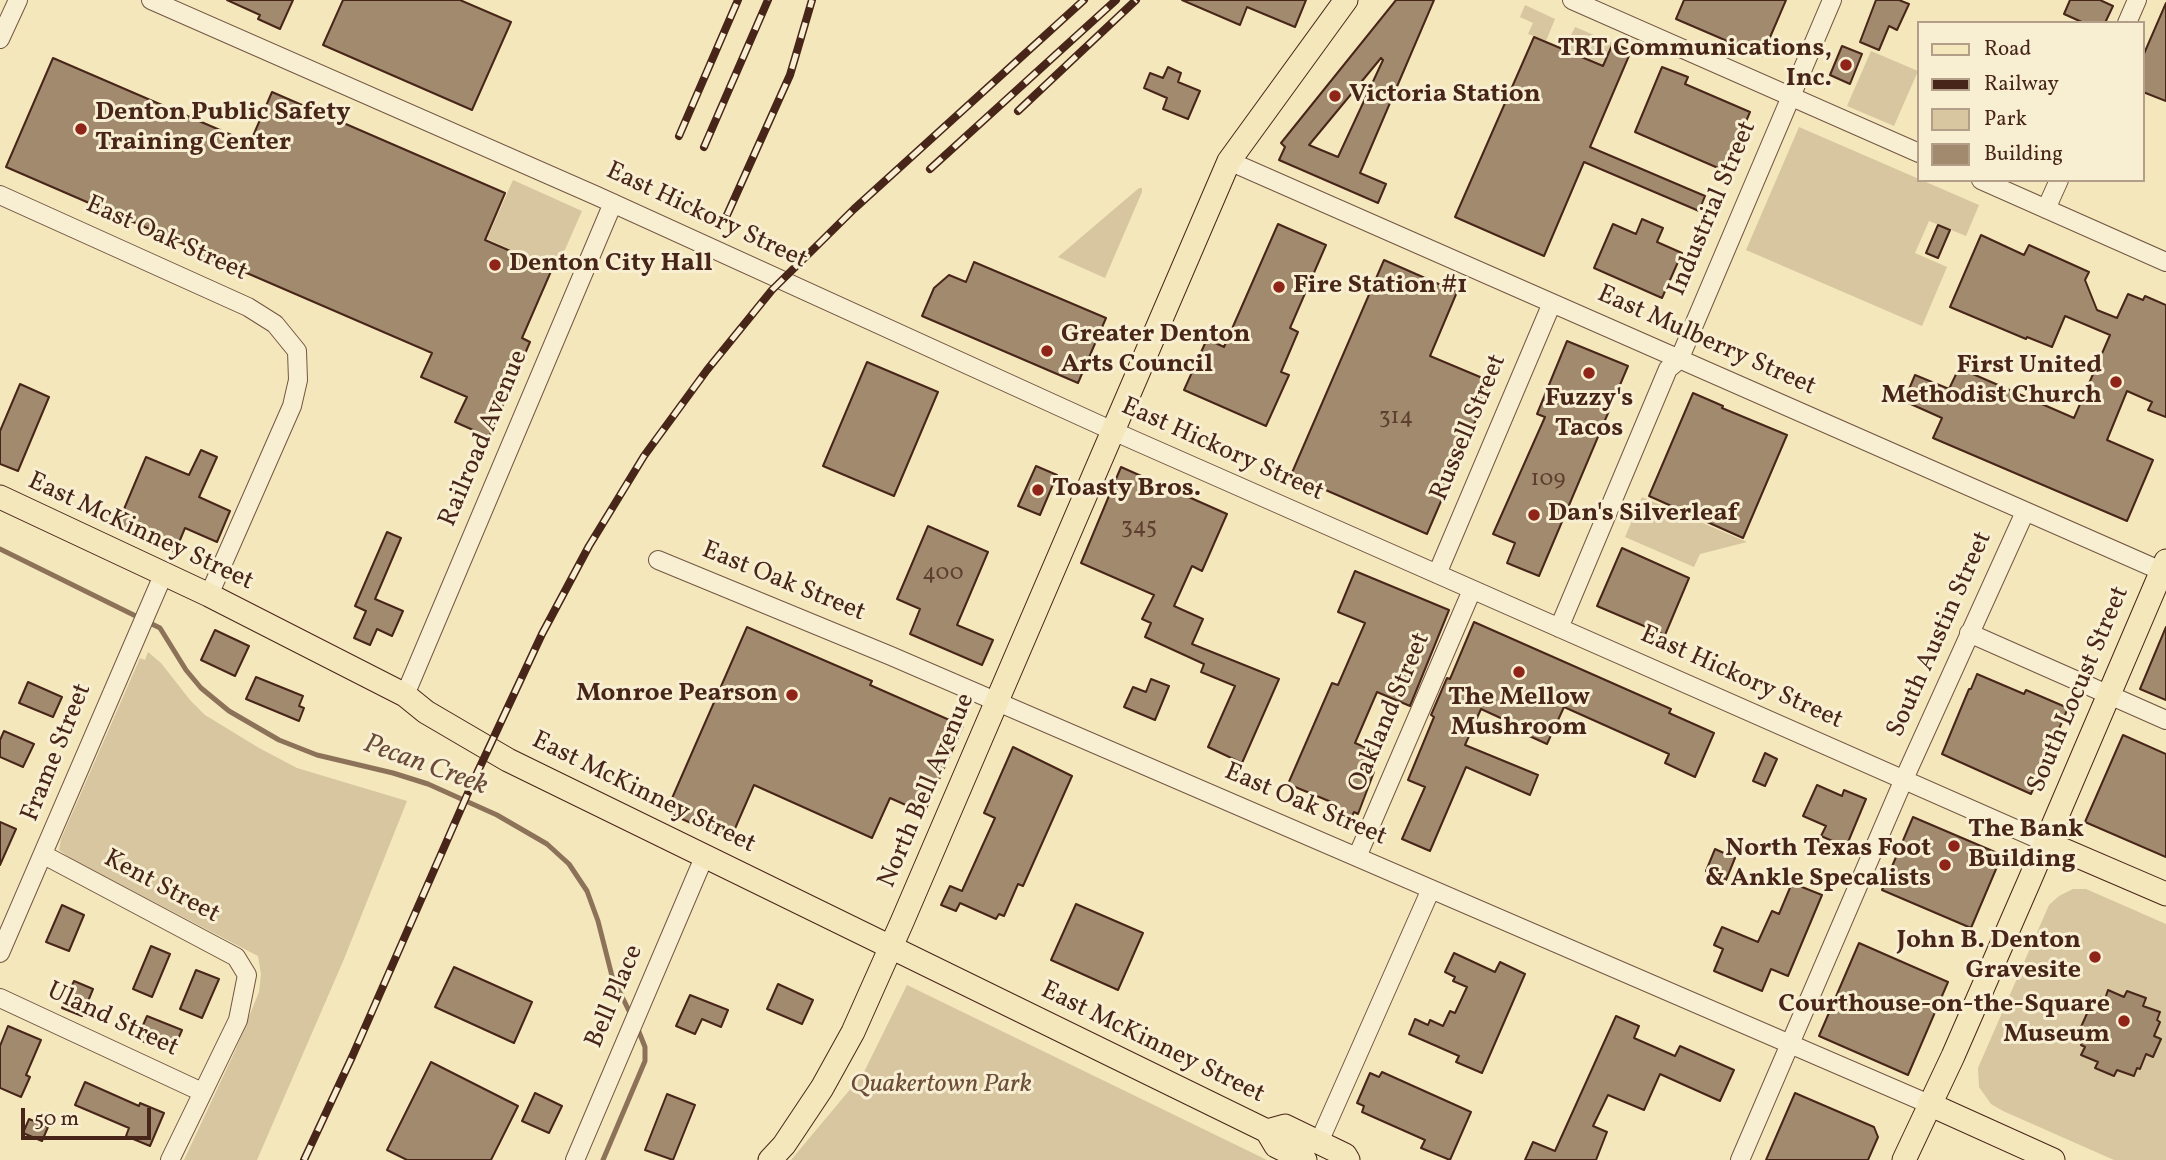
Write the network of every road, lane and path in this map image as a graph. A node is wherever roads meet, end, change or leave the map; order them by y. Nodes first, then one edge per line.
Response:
1 (18, 0) edge
2 (150, 0) edge
3 (1346, 0) edge
4 (1572, 0) edge
5 (1832, 0) edge
6 (2137, 0) edge
7 (2128, 21) edge
8 (0, 39) edge
9 (1791, 96) junction
10 (1918, 153) edge
11 (1229, 161) junction
12 (1985, 182) edge
13 (2058, 182) edge
14 (0, 195) edge
15 (613, 203) junction
16 (2046, 209) junction
17 (2166, 262) edge
18 (1552, 303) junction
19 (1679, 360) junction
20 (1113, 431) junction
21 (0, 497) edge
22 (2025, 512) junction
23 (658, 560) dead end
24 (2165, 568) edge
25 (164, 573) junction
26 (1437, 574) junction
27 (1472, 590) junction
28 (209, 595) junction
29 (1559, 628) junction
30 (1969, 633) junction
31 (2108, 694) junction
32 (405, 695) junction
33 (997, 702) junction
34 (2166, 720) edge
35 (1904, 779) junction
36 (2045, 842) junction
37 (44, 855) junction
38 (705, 855) junction
39 (1357, 858) junction
40 (1431, 889) junction
41 (2166, 894) edge
42 (891, 948) junction
43 (0, 953) edge
44 (0, 998) edge
45 (1790, 1044) junction
46 (202, 1092) junction
47 (1930, 1104) junction
48 (1312, 1151) edge
49 (170, 1160) edge
50 (575, 1160) edge
51 (770, 1160) edge
52 (1348, 1160) edge
53 (1740, 1160) edge
54 (1904, 1160) edge
55 (2053, 1160) edge

1 - 8 street
2 - 15 street, East Hickory Street
3 - 11 main road, North Bell Avenue
4 - 9 street
5 - 9 street, Industrial Street
6 - 7 street
9 - 10 street
9 - 19 street, Industrial Street
11 - 18 street, East Mulberry Street
11 - 20 main road, North Bell Avenue
12 - 16 street
13 - 16 street
14 - 28 street, East Oak Street
15 - 20 street, East Hickory Street
15 - 32 street, Railroad Avenue
16 - 17 street
18 - 19 street, East Mulberry Street
18 - 26 street, Russell Street
19 - 22 street, East Mulberry Street
19 - 29 street, Industrial Street
20 - 26 street, East Hickory Street
20 - 33 main road, North Bell Avenue
21 - 25 main road, East McKinney Street
22 - 24 street, East Mulberry Street
22 - 30 street, South Austin Street
23 - 33 street, East Oak Street
24 - 31 main road, South Locust Street
25 - 28 main road, East McKinney Street
25 - 37 street, Frame Street
26 - 27 street, East Hickory Street
27 - 29 street, East Hickory Street
27 - 39 street, Oakland Street
28 - 32 main road, East McKinney Street
29 - 35 street, East Hickory Street
30 - 31 street
30 - 35 street, South Austin Street
31 - 34 street
31 - 36 main road, South Locust Street
32 - 38 main road, East McKinney Street
33 - 39 street, East Oak Street
33 - 42 main road, North Bell Avenue
35 - 36 street, East Hickory Street
35 - 45 street, South Austin Street
36 - 41 main road
36 - 47 main road, South Locust Street
37 - 43 street, Frame Street
37 - 46 street, Kent Street
38 - 42 main road, East McKinney Street
38 - 50 street, Bell Place
39 - 40 street, East Oak Street
40 - 45 street, East Oak Street
40 - 48 street
42 - 48 main road, East McKinney Street
42 - 51 main road, North Bell Avenue
44 - 46 street, Uland Street
45 - 47 street, East Oak Street
45 - 53 street, South Austin Street
46 - 49 street
47 - 54 main road, South Locust Street
47 - 55 main road
48 - 52 main road, East McKinney Street

